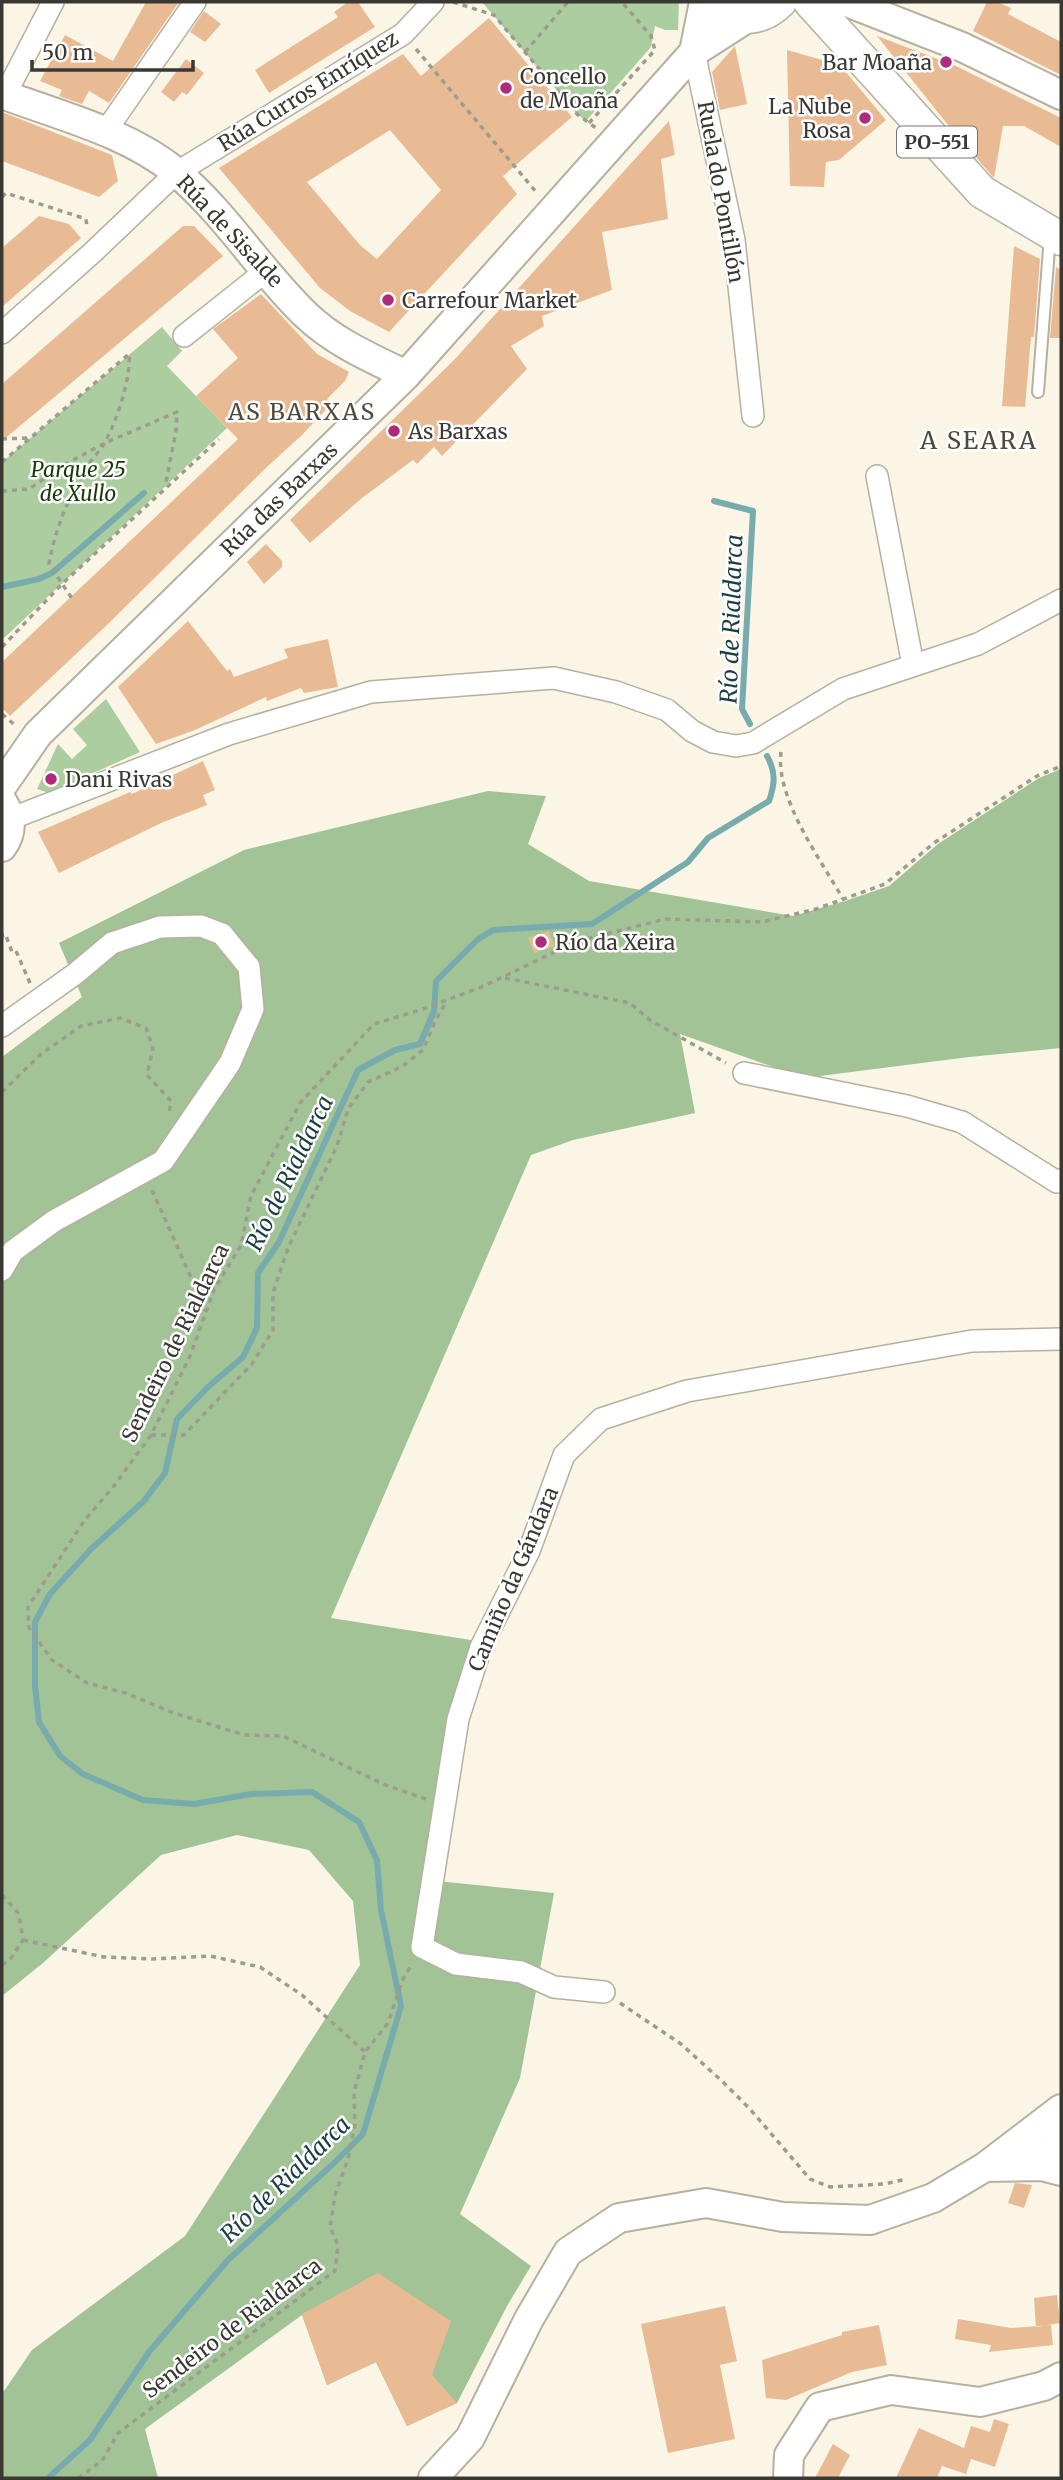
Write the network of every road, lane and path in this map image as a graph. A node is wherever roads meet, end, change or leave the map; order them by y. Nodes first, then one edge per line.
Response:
1 (53, 2) edge
2 (195, 2) edge
3 (433, 2) edge
4 (452, 2) edge
5 (568, 2) edge
6 (622, 2) edge
7 (704, 2) edge
8 (712, 2) edge
9 (829, 9) edge
10 (764, 11) edge
11 (403, 34) junction
12 (525, 52) junction
13 (694, 52) junction
14 (3, 94) edge
15 (1061, 95) edge
16 (589, 123) junction
17 (105, 132) junction
18 (615, 141) junction
19 (176, 173) junction
20 (2, 197) edge
21 (552, 211) junction
22 (1056, 236) edge
23 (91, 254) junction
24 (267, 270) junction
25 (2, 333) edge
26 (184, 336) dead end
27 (406, 375) junction
28 (1038, 392) dead end
29 (753, 416) dead end
30 (30, 438) junction
31 (2, 439) edge
32 (219, 439) dead end
33 (105, 443) junction
34 (2, 462) edge
35 (877, 475) dead end
36 (164, 489) junction
37 (2, 491) edge
38 (62, 584) junction
39 (73, 600) dead end
40 (1061, 600) edge
41 (2, 647) edge
42 (913, 665) junction
43 (2, 714) edge
44 (16, 726) dead end
45 (784, 726) junction
46 (1061, 766) edge
47 (2, 786) edge
48 (6, 810) edge
49 (2, 847) edge
50 (843, 899) junction
51 (2, 933) edge
52 (503, 978) junction
53 (41, 1000) junction
54 (448, 1000) junction
55 (2, 1026) edge
56 (744, 1073) joint
57 (2, 1092) edge
58 (163, 1161) junction
59 (144, 1172) junction
60 (1061, 1180) edge
61 (2, 1270) edge
62 (206, 1312) junction
63 (1061, 1339) edge
64 (151, 1435) junction
65 (445, 1806) junction
66 (2, 1895) edge
67 (23, 1940) junction
68 (2, 1965) edge
69 (403, 1979) dead end
70 (604, 1992) joint
71 (365, 2052) junction
72 (1048, 2144) edge
73 (910, 2178) dead end
74 (1061, 2377) edge
75 (78, 2478) edge
76 (433, 2478) edge
77 (788, 2478) edge

1 - 14 street
2 - 17 street
3 - 11 street, Rúa Curros Enríquez
4 - 12 path
5 - 12 path
6 - 16 path
7 - 13 street
8 - 10 main road
9 - 10 main road
9 - 15 street
9 - 22 main road, PO-551
10 - 13 street, Rúa das Barxas
11 - 19 street, Rúa Curros Enríquez
11 - 21 path
12 - 16 path
13 - 18 street, Rúa das Barxas
13 - 29 street, Ruela do Pontillón
14 - 17 street, Rúa de Sisalde
16 - 18 path
17 - 19 street, Rúa de Sisalde
18 - 21 street, Rúa das Barxas
19 - 23 street, Rúa Curros Enríquez
19 - 24 street, Rúa de Sisalde
20 - 23 path
21 - 27 street, Rúa das Barxas
22 - 28 lane
23 - 25 street, Rúa Curros Enríquez
24 - 26 street
24 - 27 street, Rúa de Sisalde
27 - 47 street, Rúa das Barxas
30 - 31 path
30 - 33 path
30 - 34 path
32 - 36 path
33 - 36 path
33 - 37 path
33 - 38 path
35 - 42 street
36 - 38 path
38 - 39 path
38 - 41 path
40 - 42 street
42 - 45 street
43 - 44 path
45 - 48 street
45 - 50 path
46 - 50 path, Sendeiro de Rialdarca
48 - 49 street
50 - 52 path, Sendeiro de Rialdarca
51 - 53 path
52 - 54 path, Sendeiro de Rialdarca
52 - 56 path
53 - 55 street
53 - 58 street
54 - 62 path, Sendeiro de Rialdarca
54 - 64 path
56 - 60 street
57 - 58 path
58 - 59 street
59 - 61 street
59 - 62 path
62 - 64 path, Sendeiro de Rialdarca
63 - 65 street, Camiño da Gándara
64 - 65 path, Sendeiro de Rialdarca
65 - 70 street, Camiño da Gándara
66 - 67 path
67 - 68 path
67 - 71 path
69 - 71 path, Sendeiro de Rialdarca
70 - 73 path
71 - 75 path, Sendeiro de Rialdarca
72 - 76 street
74 - 77 street

